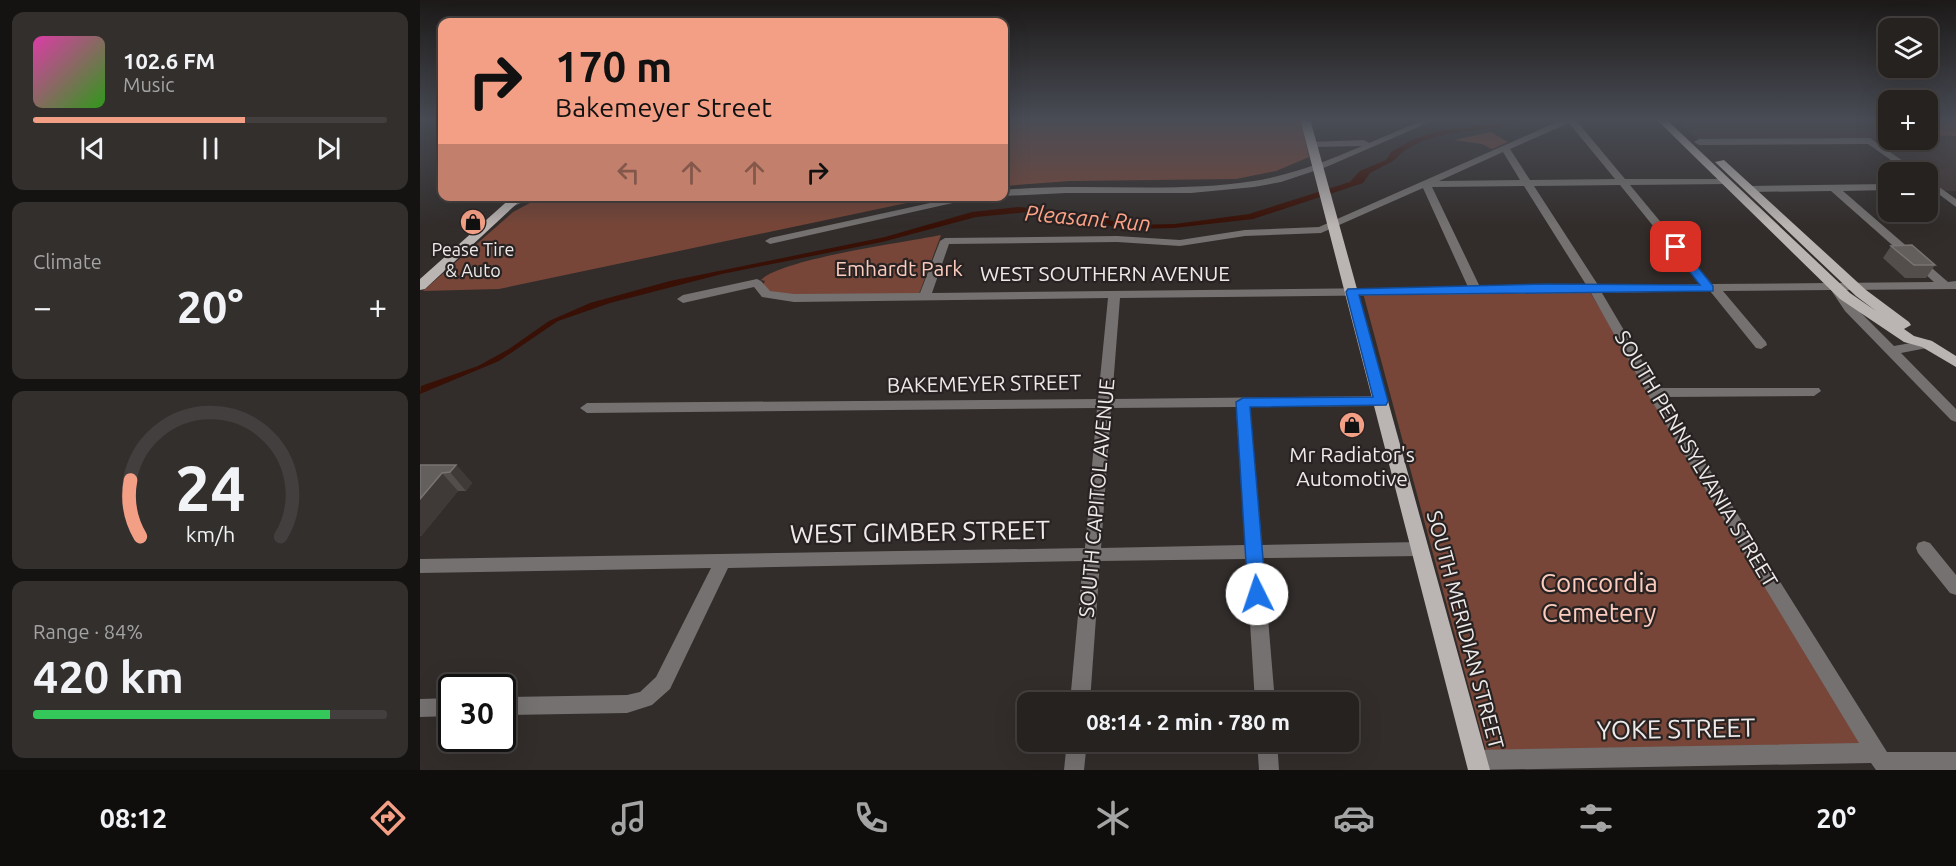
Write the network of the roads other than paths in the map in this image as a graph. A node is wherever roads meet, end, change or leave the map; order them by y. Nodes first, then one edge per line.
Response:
1 (1315, 155) edge
2 (1343, 155) edge
3 (1488, 155) edge
4 (1509, 155) edge
5 (1602, 155) edge
6 (1699, 155) edge
7 (1713, 155) edge
8 (1318, 165) junction
9 (1726, 181) junction
10 (1625, 182) junction
11 (1425, 183) junction
12 (1527, 183) junction
13 (1878, 187) edge
14 (1834, 188) junction
15 (1749, 189) junction
16 (1938, 191) edge
17 (1008, 193) edge
18 (515, 201) edge
19 (955, 201) edge
20 (1956, 204) edge
21 (1332, 217) junction
22 (770, 240) dead end
23 (1951, 285) edge
24 (420, 286) edge
25 (1835, 286) junction
26 (1853, 286) junction
27 (1712, 288) junction
28 (1475, 289) junction
29 (1592, 289) junction
30 (1352, 292) junction
31 (1114, 293) junction
32 (925, 295) junction
33 (683, 299) dead end
34 (1927, 344) junction
35 (1761, 345) dead end
36 (1892, 351) junction
37 (1956, 362) edge
38 (1814, 391) dead end
39 (1654, 393) junction
40 (1381, 401) junction
41 (1243, 402) junction
42 (1105, 404) junction
43 (587, 408) dead end
44 (1956, 417) edge
45 (1924, 548) dead end
46 (1420, 549) junction
47 (1254, 550) junction
48 (1092, 554) junction
49 (722, 562) junction
50 (420, 566) edge
51 (1956, 588) edge
52 (1081, 692) edge
53 (1264, 692) edge
54 (516, 706) edge
55 (438, 707) edge
56 (420, 708) edge
57 (1076, 752) edge
58 (1268, 752) edge
59 (1882, 762) edge
60 (1956, 762) edge
61 (1478, 765) edge
62 (1269, 769) edge
63 (1074, 770) edge

1 - 8 main road, SOUTH MERIDIAN STREET
2 - 8 street
3 - 11 street
4 - 12 street, SOUTH PENNSYLVANIA STREET
5 - 10 street
6 - 9 main road
7 - 15 main road
8 - 17 street
8 - 21 main road, SOUTH MERIDIAN STREET
9 - 10 street
9 - 25 main road
10 - 12 street
10 - 27 street
11 - 12 street
11 - 21 street
11 - 28 street
12 - 29 street, SOUTH PENNSYLVANIA STREET
13 - 14 street
14 - 15 street
14 - 23 street
15 - 26 main road
16 - 20 street
18 - 24 main road
19 - 22 street
21 - 30 main road, SOUTH MERIDIAN STREET
21 - 32 street
23 - 26 street, WEST SOUTHERN AVENUE
25 - 26 street, WEST SOUTHERN AVENUE
25 - 27 street, WEST SOUTHERN AVENUE
25 - 34 main road
25 - 36 street
26 - 34 main road
27 - 29 street, WEST SOUTHERN AVENUE
27 - 35 street
28 - 29 street, WEST SOUTHERN AVENUE
28 - 30 street, WEST SOUTHERN AVENUE
29 - 39 street, SOUTH PENNSYLVANIA STREET
30 - 31 street, WEST SOUTHERN AVENUE
30 - 40 main road, SOUTH MERIDIAN STREET
31 - 32 street, WEST SOUTHERN AVENUE
31 - 42 street, SOUTH CAPITOL AVENUE
32 - 33 street, WEST SOUTHERN AVENUE
34 - 36 street
34 - 37 main road
36 - 44 street
38 - 39 street
39 - 59 street, SOUTH PENNSYLVANIA STREET
40 - 41 street, BAKEMEYER STREET
40 - 46 main road, SOUTH MERIDIAN STREET
41 - 42 street, BAKEMEYER STREET
41 - 47 street
42 - 43 street, BAKEMEYER STREET
42 - 48 street, SOUTH CAPITOL AVENUE
45 - 51 street
46 - 47 street, WEST GIMBER STREET
46 - 61 main road, SOUTH MERIDIAN STREET
47 - 48 street, WEST GIMBER STREET
47 - 53 street
48 - 49 street, WEST GIMBER STREET
48 - 52 street, SOUTH CAPITOL AVENUE
49 - 50 street, WEST GIMBER STREET
49 - 54 street
55 - 56 street
57 - 63 street
58 - 62 street
59 - 60 street, YOKE STREET
59 - 61 street, YOKE STREET

